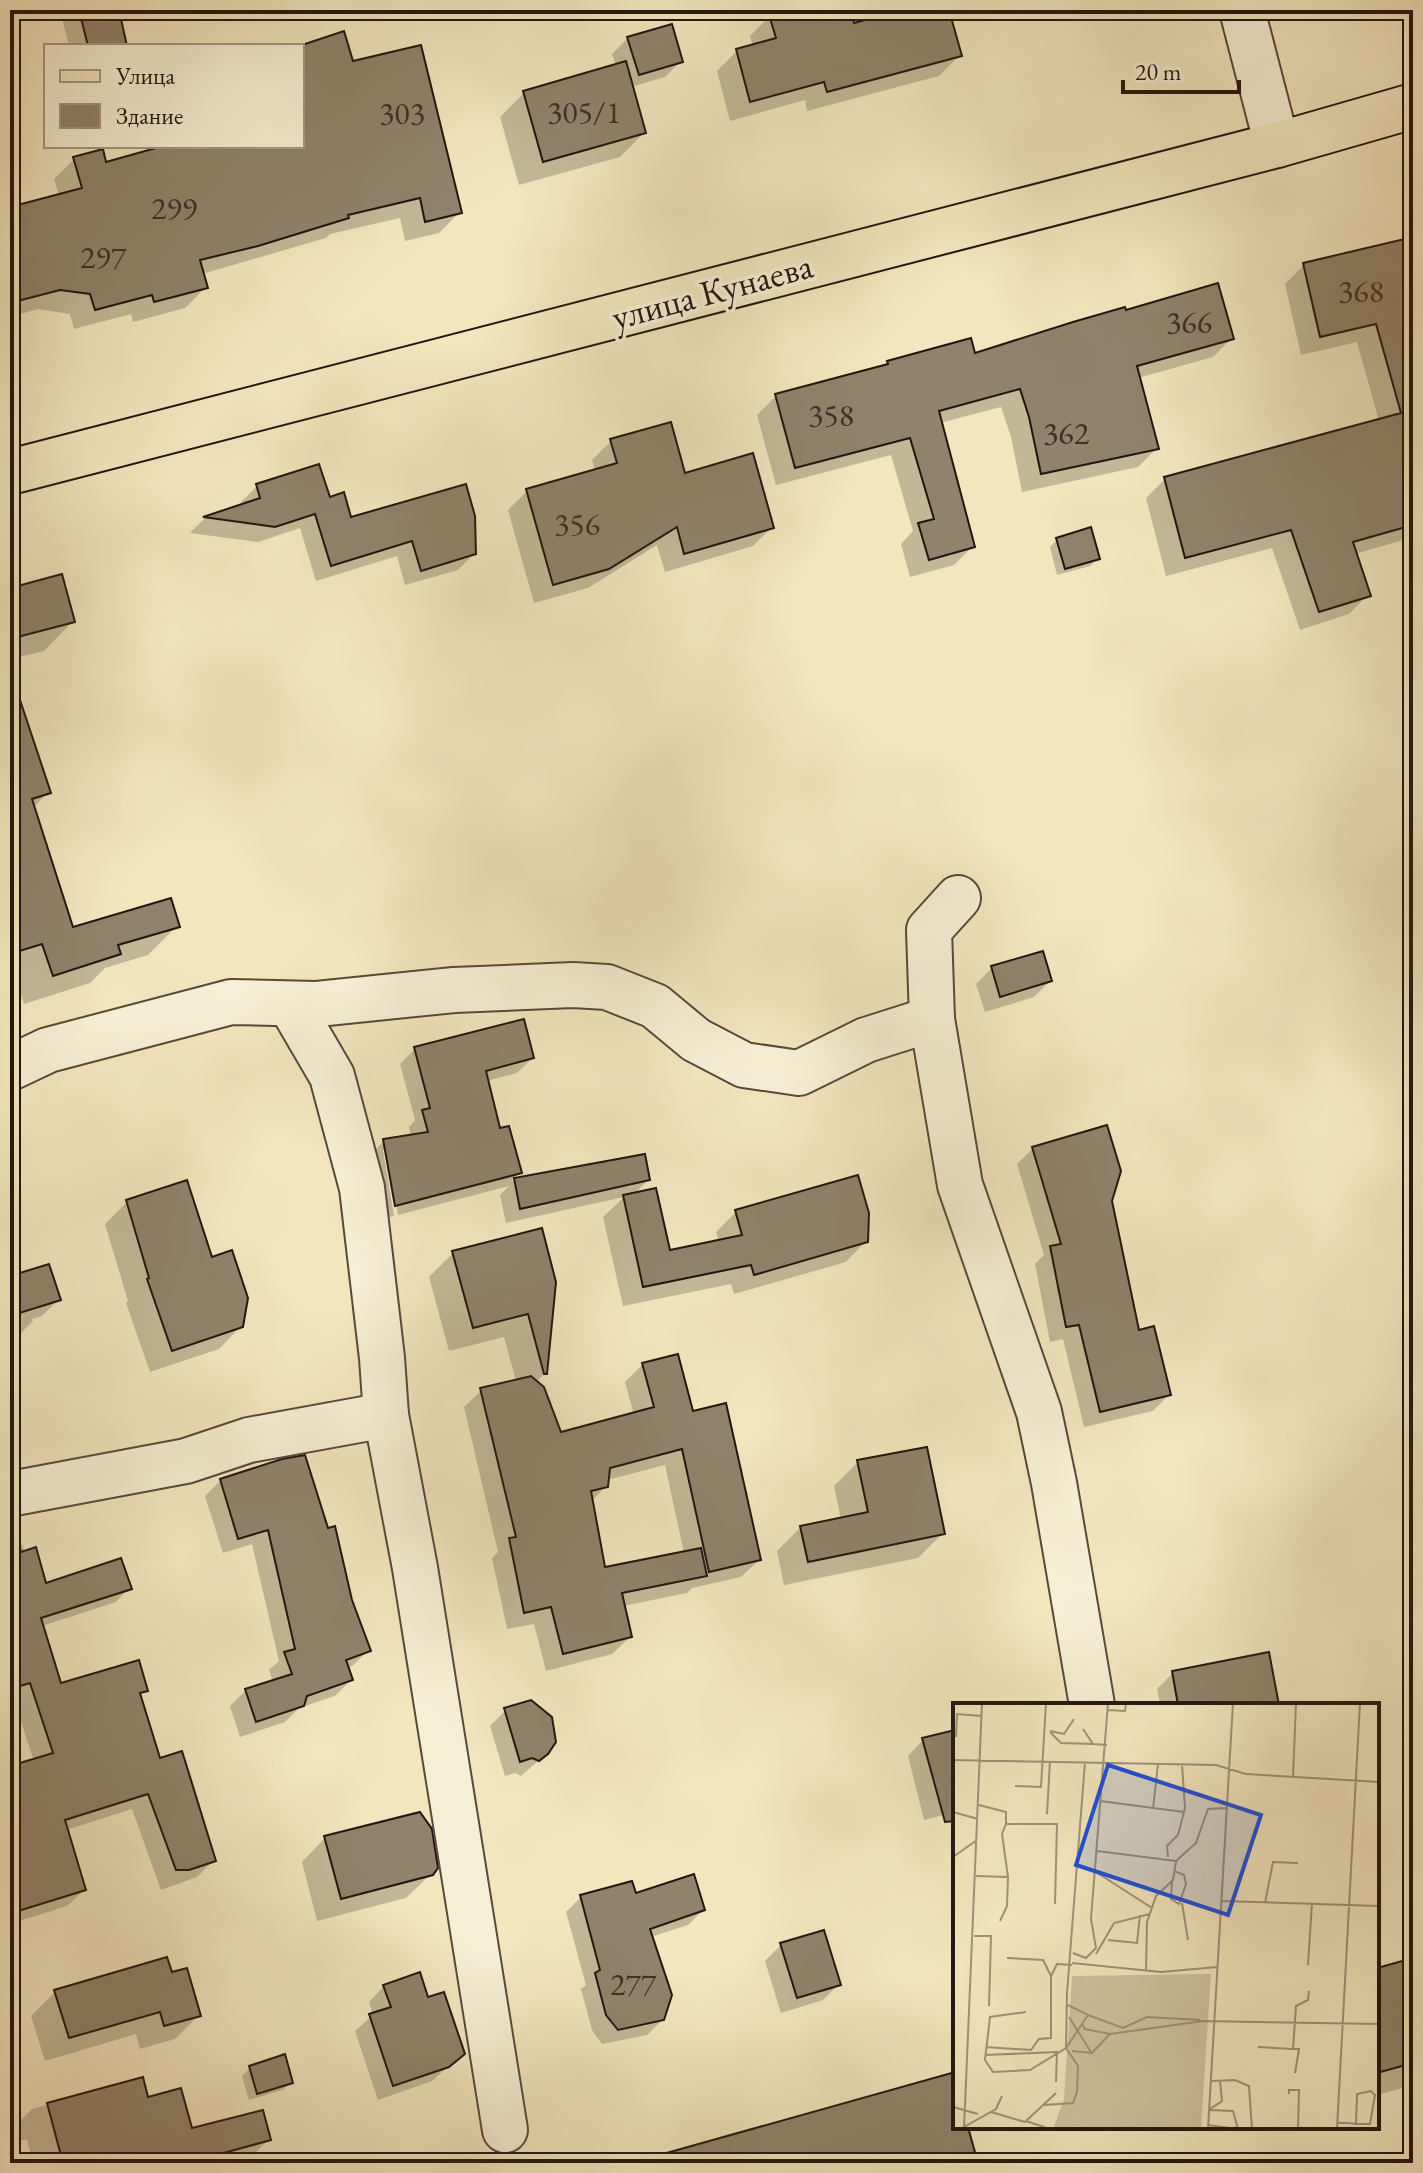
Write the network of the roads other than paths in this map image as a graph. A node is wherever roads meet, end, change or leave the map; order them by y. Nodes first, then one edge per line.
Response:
1 (1242, 10) edge
2 (1413, 106) edge
3 (1277, 145) junction
4 (10, 472) edge
5 (958, 898) dead end
6 (290, 1004) junction
7 (932, 1019) junction
8 (10, 1068) edge
9 (386, 1415) junction
10 (10, 1494) edge
11 (1092, 1703) edge
12 (505, 2130) dead end

1 - 3 street
2 - 3 main road, улица Кунаева
3 - 4 main road, улица Кунаева
5 - 7 street
6 - 7 street
6 - 8 street
6 - 9 street
7 - 11 street
9 - 10 street
9 - 12 street

